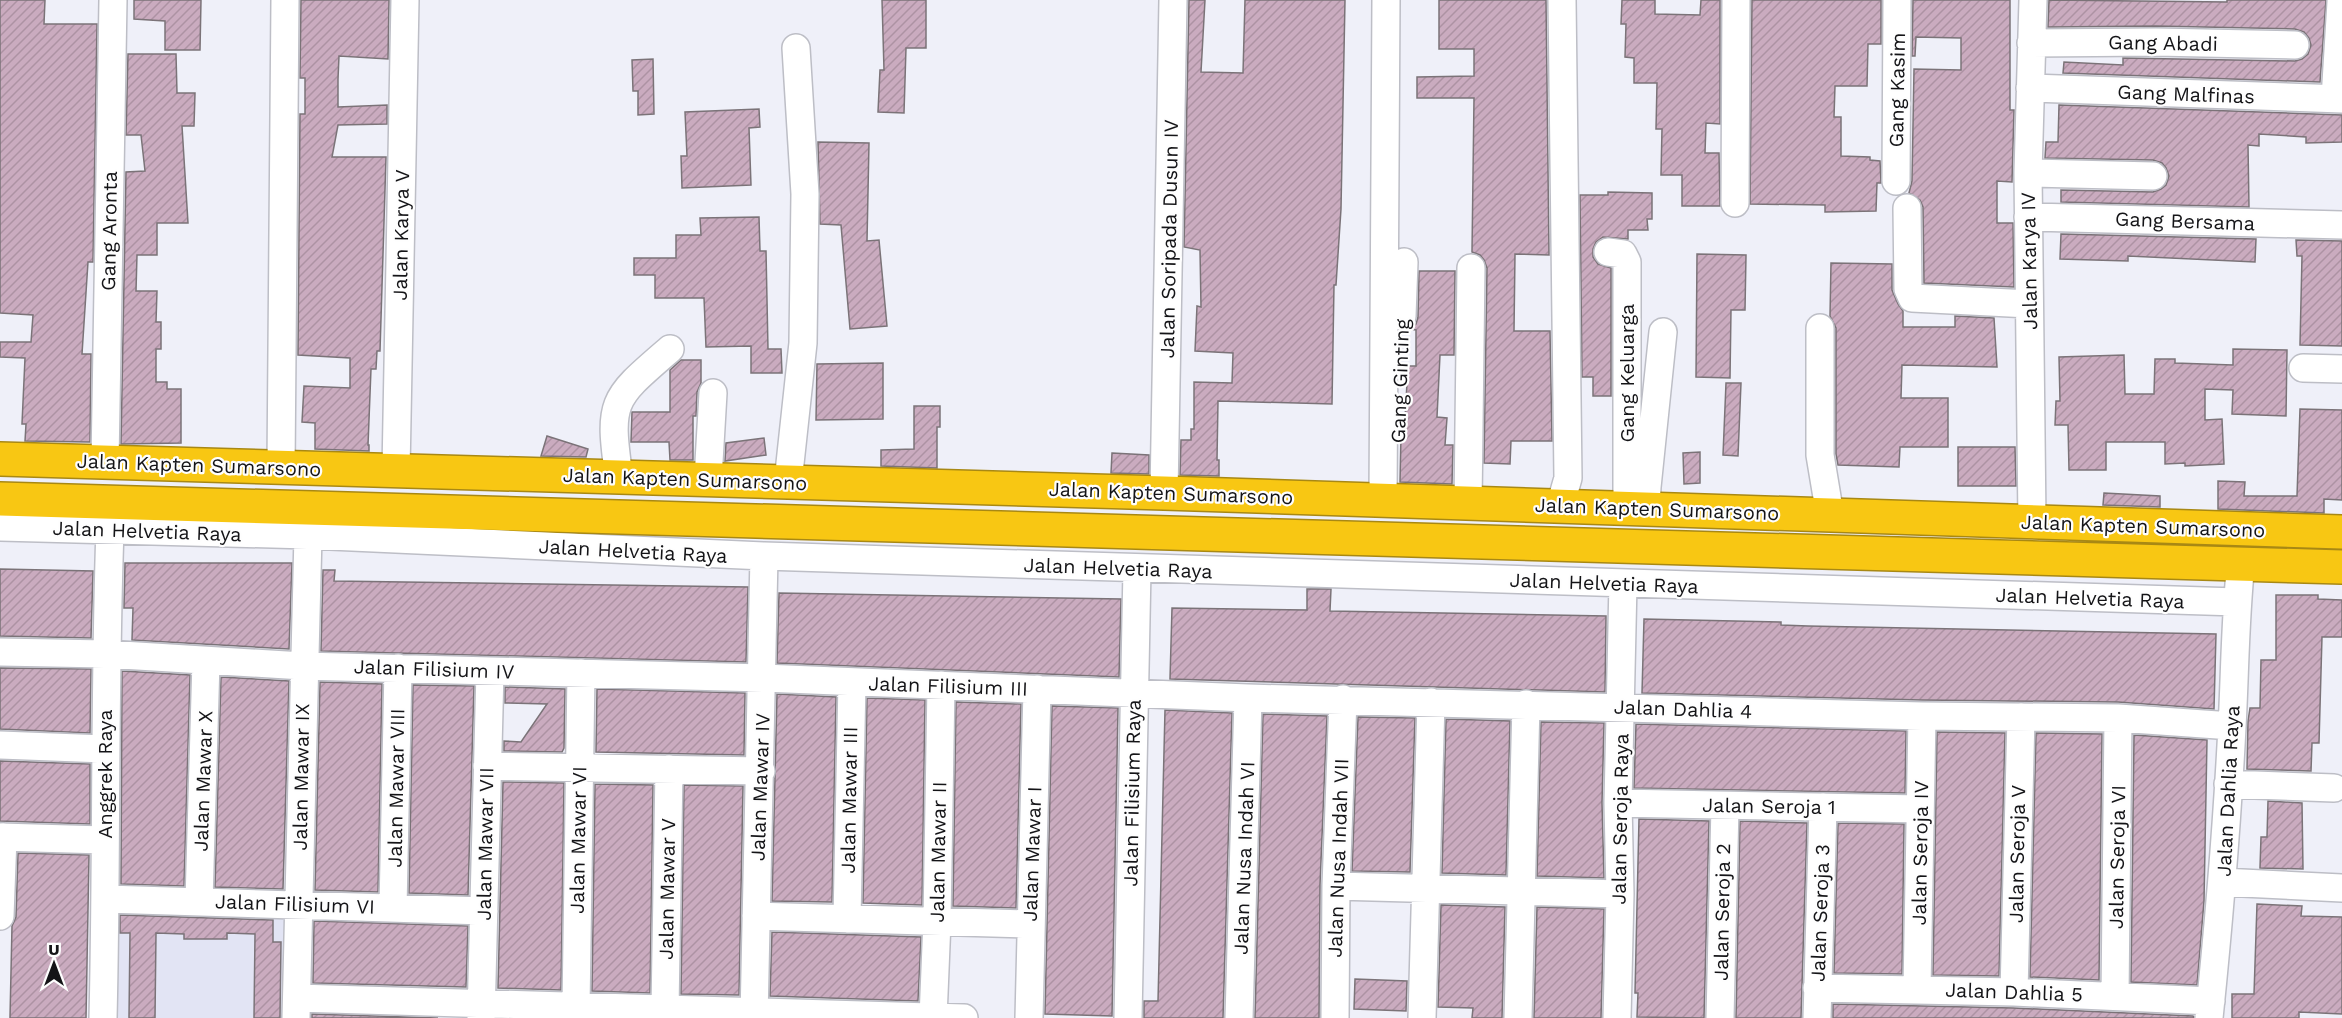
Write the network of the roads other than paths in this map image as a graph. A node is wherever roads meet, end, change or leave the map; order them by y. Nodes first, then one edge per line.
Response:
1 (113, 0) edge
2 (285, 0) edge
3 (405, 0) edge
4 (1173, 0) edge
5 (1386, 0) edge
6 (1562, 0) edge
7 (1736, 0) edge
8 (1898, 0) edge
9 (2032, 0) edge
10 (2341, 2) edge
11 (2031, 43) junction
12 (2295, 45) dead end
13 (796, 48) dead end
14 (2030, 88) junction
15 (2338, 99) edge
16 (2028, 173) junction
17 (2152, 176) dead end
18 (1896, 181) dead end
19 (1735, 202) dead end
20 (1907, 208) dead end
21 (2028, 217) junction
22 (2342, 225) edge
23 (1608, 252) dead end
24 (1404, 262) dead end
25 (1471, 268) dead end
26 (2029, 304) junction
27 (1820, 328) dead end
28 (1663, 332) dead end
29 (670, 349) dead end
30 (2303, 368) dead end
31 (2342, 369) edge
32 (713, 393) dead end
33 (0, 459) edge
34 (105, 462) junction
35 (281, 467) junction
36 (396, 470) junction
37 (620, 477) junction
38 (708, 479) junction
39 (788, 482) junction
40 (1164, 485) junction
41 (967, 487) junction
42 (0, 499) edge
43 (1390, 500) junction
44 (1468, 503) junction
45 (1560, 506) junction
46 (1636, 509) junction
47 (1830, 515) junction
48 (2032, 522) junction
49 (0, 527) edge
50 (967, 527) junction
51 (110, 531) junction
52 (2342, 532) edge
53 (308, 535) junction
54 (764, 556) junction
55 (2241, 563) junction
56 (2342, 567) edge
57 (1137, 569) junction
58 (1623, 583) junction
59 (2237, 602) junction
60 (0, 652) edge
61 (105, 654) junction
62 (206, 661) junction
63 (303, 666) junction
64 (398, 668) junction
65 (490, 671) junction
66 (581, 673) junction
67 (763, 678) junction
68 (852, 682) junction
69 (941, 685) junction
70 (1037, 689) junction
71 (1134, 692) junction
72 (1248, 698) junction
73 (1343, 699) junction
74 (1431, 702) junction
75 (1526, 704) junction
76 (1622, 707) junction
77 (1922, 716) junction
78 (2020, 717) junction
79 (2118, 718) junction
80 (2232, 726) junction
81 (0, 746) edge
82 (105, 748) junction
83 (488, 766) junction
84 (579, 768) junction
85 (669, 770) junction
86 (760, 771) junction
87 (2228, 784) junction
88 (2334, 788) dead end
89 (1618, 803) junction
90 (1725, 806) junction
91 (1823, 807) junction
92 (1920, 809) junction
93 (1, 837) edge
94 (104, 840) junction
95 (2222, 882) junction
96 (1336, 886) junction
97 (2342, 888) edge
98 (1425, 890) junction
99 (1522, 892) junction
100 (1620, 894) junction
101 (106, 899) junction
102 (199, 901) junction
103 (299, 905) junction
104 (393, 908) junction
105 (484, 911) junction
106 (0, 916) edge
107 (756, 916) junction
108 (847, 919) junction
109 (937, 921) junction
110 (1030, 924) junction
111 (1817, 988) junction
112 (1917, 989) junction
113 (2014, 992) junction
114 (2115, 996) junction
115 (576, 1007) junction
116 (296, 1008) edge
117 (665, 1009) junction
118 (2210, 1010) edge
119 (481, 1011) edge
120 (754, 1015) edge
121 (103, 1018) edge
122 (933, 1018) edge
123 (964, 1018) edge
124 (1029, 1018) edge
125 (1128, 1018) edge
126 (1239, 1018) edge
127 (1335, 1018) edge
128 (1422, 1018) edge
129 (1518, 1018) edge
130 (1617, 1018) edge
131 (1720, 1018) edge
132 (1817, 1018) edge

1 - 34 street, Gang Aronta
2 - 35 street
3 - 36 street, Jalan Karya V
4 - 40 street, Jalan Soripada Dusun IV
5 - 43 street
6 - 45 street
7 - 19 street
8 - 18 street, Gang Kasim
9 - 11 street, Jalan Karya IV
10 - 15 street
11 - 12 street, Gang Abadi
11 - 14 street, Jalan Karya IV
13 - 39 street
14 - 15 street, Gang Malfinas
14 - 16 street, Jalan Karya IV
16 - 17 street
16 - 21 street, Jalan Karya IV
20 - 26 street
21 - 22 street, Gang Bersama
21 - 26 street, Jalan Karya IV
23 - 46 street, Gang Keluarga
24 - 43 street, Gang Ginting
25 - 44 street
26 - 48 street, Jalan Karya IV
27 - 47 street
28 - 46 street
29 - 37 street
30 - 31 street
32 - 38 street
33 - 34 highway, Jalan Kapten Sumarsono
34 - 35 highway, Jalan Kapten Sumarsono
35 - 36 highway, Jalan Kapten Sumarsono
36 - 37 highway, Jalan Kapten Sumarsono
37 - 38 highway, Jalan Kapten Sumarsono
38 - 39 highway, Jalan Kapten Sumarsono
39 - 41 highway, Jalan Kapten Sumarsono
40 - 41 highway, Jalan Kapten Sumarsono
40 - 43 highway, Jalan Kapten Sumarsono
41 - 50 highway
42 - 50 highway, Jalan Kapten Sumarsono
43 - 44 highway, Jalan Kapten Sumarsono
44 - 45 highway, Jalan Kapten Sumarsono
45 - 46 highway, Jalan Kapten Sumarsono
46 - 47 highway, Jalan Kapten Sumarsono
47 - 48 highway, Jalan Kapten Sumarsono
48 - 52 highway, Jalan Kapten Sumarsono
49 - 51 street, Jalan Helvetia Raya
50 - 55 highway, Jalan Kapten Sumarsono
51 - 53 street, Jalan Helvetia Raya
51 - 61 street, Anggrek Raya
53 - 54 street, Jalan Helvetia Raya
53 - 63 street, Jalan Mawar IX
54 - 57 street, Jalan Helvetia Raya
54 - 67 street, Jalan Mawar IV
55 - 56 highway, Jalan Kapten Sumarsono
55 - 59 street, Jalan Dahlia Raya
57 - 58 street, Jalan Helvetia Raya
57 - 71 street, Jalan Filisium Raya
58 - 59 street, Jalan Helvetia Raya
58 - 76 street, Jalan Seroja Raya
59 - 80 street, Jalan Dahlia Raya
60 - 61 street, Jalan Filisium IV
61 - 62 street, Jalan Filisium IV
61 - 82 street, Anggrek Raya
62 - 63 street, Jalan Filisium IV
62 - 102 street, Jalan Mawar X
63 - 64 street, Jalan Filisium IV
63 - 103 street, Jalan Mawar IX
64 - 65 street, Jalan Filisium IV
64 - 104 street, Jalan Mawar VIII
65 - 66 street, Jalan Filisium IV
65 - 83 street, Jalan Mawar VII
66 - 67 street, Jalan Filisium IV
66 - 84 street, Jalan Mawar VI
67 - 68 street, Jalan Filisium III
67 - 86 street, Jalan Mawar IV
68 - 69 street, Jalan Filisium III
68 - 108 street, Jalan Mawar III
69 - 70 street, Jalan Filisium III
69 - 109 street, Jalan Mawar II
70 - 71 street, Jalan Filisium III
70 - 110 street, Jalan Mawar I
71 - 72 street, Jalan Dahlia 4
71 - 125 street, Jalan Filisium Raya
72 - 73 street, Jalan Dahlia 4
72 - 126 street, Jalan Nusa Indah VI
73 - 74 street, Jalan Dahlia 4
73 - 96 street, Jalan Nusa Indah VII
74 - 75 street, Jalan Dahlia 4
74 - 98 street
75 - 76 street, Jalan Dahlia 4
75 - 99 street
76 - 77 street, Jalan Dahlia 4
76 - 89 street, Jalan Seroja Raya
77 - 78 street, Jalan Dahlia 4
77 - 92 street, Jalan Seroja IV
78 - 79 street, Jalan Dahlia 4
78 - 113 street, Jalan Seroja V
79 - 80 street, Jalan Dahlia 4
79 - 114 street, Jalan Seroja VI
80 - 87 street, Jalan Dahlia Raya
81 - 82 street
82 - 94 street, Anggrek Raya
83 - 84 street
83 - 105 street, Jalan Mawar VII
84 - 85 street
84 - 115 street, Jalan Mawar VI
85 - 86 street
85 - 117 street, Jalan Mawar V
86 - 107 street, Jalan Mawar IV
87 - 88 street
87 - 95 street, Jalan Dahlia Raya
89 - 90 street, Jalan Seroja 1
89 - 100 street, Jalan Seroja Raya
90 - 91 street, Jalan Seroja 1
90 - 131 street, Jalan Seroja 2
91 - 92 street, Jalan Seroja 1
91 - 111 street, Jalan Seroja 3
92 - 112 street, Jalan Seroja IV
93 - 94 street
93 - 106 street
94 - 101 street, Anggrek Raya
95 - 97 street
95 - 118 street, Jalan Dahlia Raya
96 - 98 street
96 - 127 street, Jalan Nusa Indah VII
98 - 99 street
98 - 128 street
99 - 100 street
99 - 129 street
100 - 130 street, Jalan Seroja Raya
101 - 102 street, Jalan Filisium VI
101 - 121 street, Anggrek Raya
102 - 103 street, Jalan Filisium VI
103 - 104 street, Jalan Filisium VI
103 - 116 street, Jalan Mawar IX
104 - 105 street, Jalan Filisium VI
105 - 119 street, Jalan Mawar VII
107 - 108 street
107 - 120 street, Jalan Mawar IV
108 - 109 street
109 - 110 street
109 - 122 street, Jalan Mawar II
110 - 124 street, Jalan Mawar I
111 - 112 street, Jalan Dahlia 5
111 - 132 street, Jalan Seroja 3
112 - 113 street, Jalan Dahlia 5
113 - 114 street, Jalan Dahlia 5
114 - 118 street, Jalan Dahlia 5
115 - 117 street
115 - 119 street
116 - 119 street
117 - 120 street
120 - 122 street
122 - 123 street

